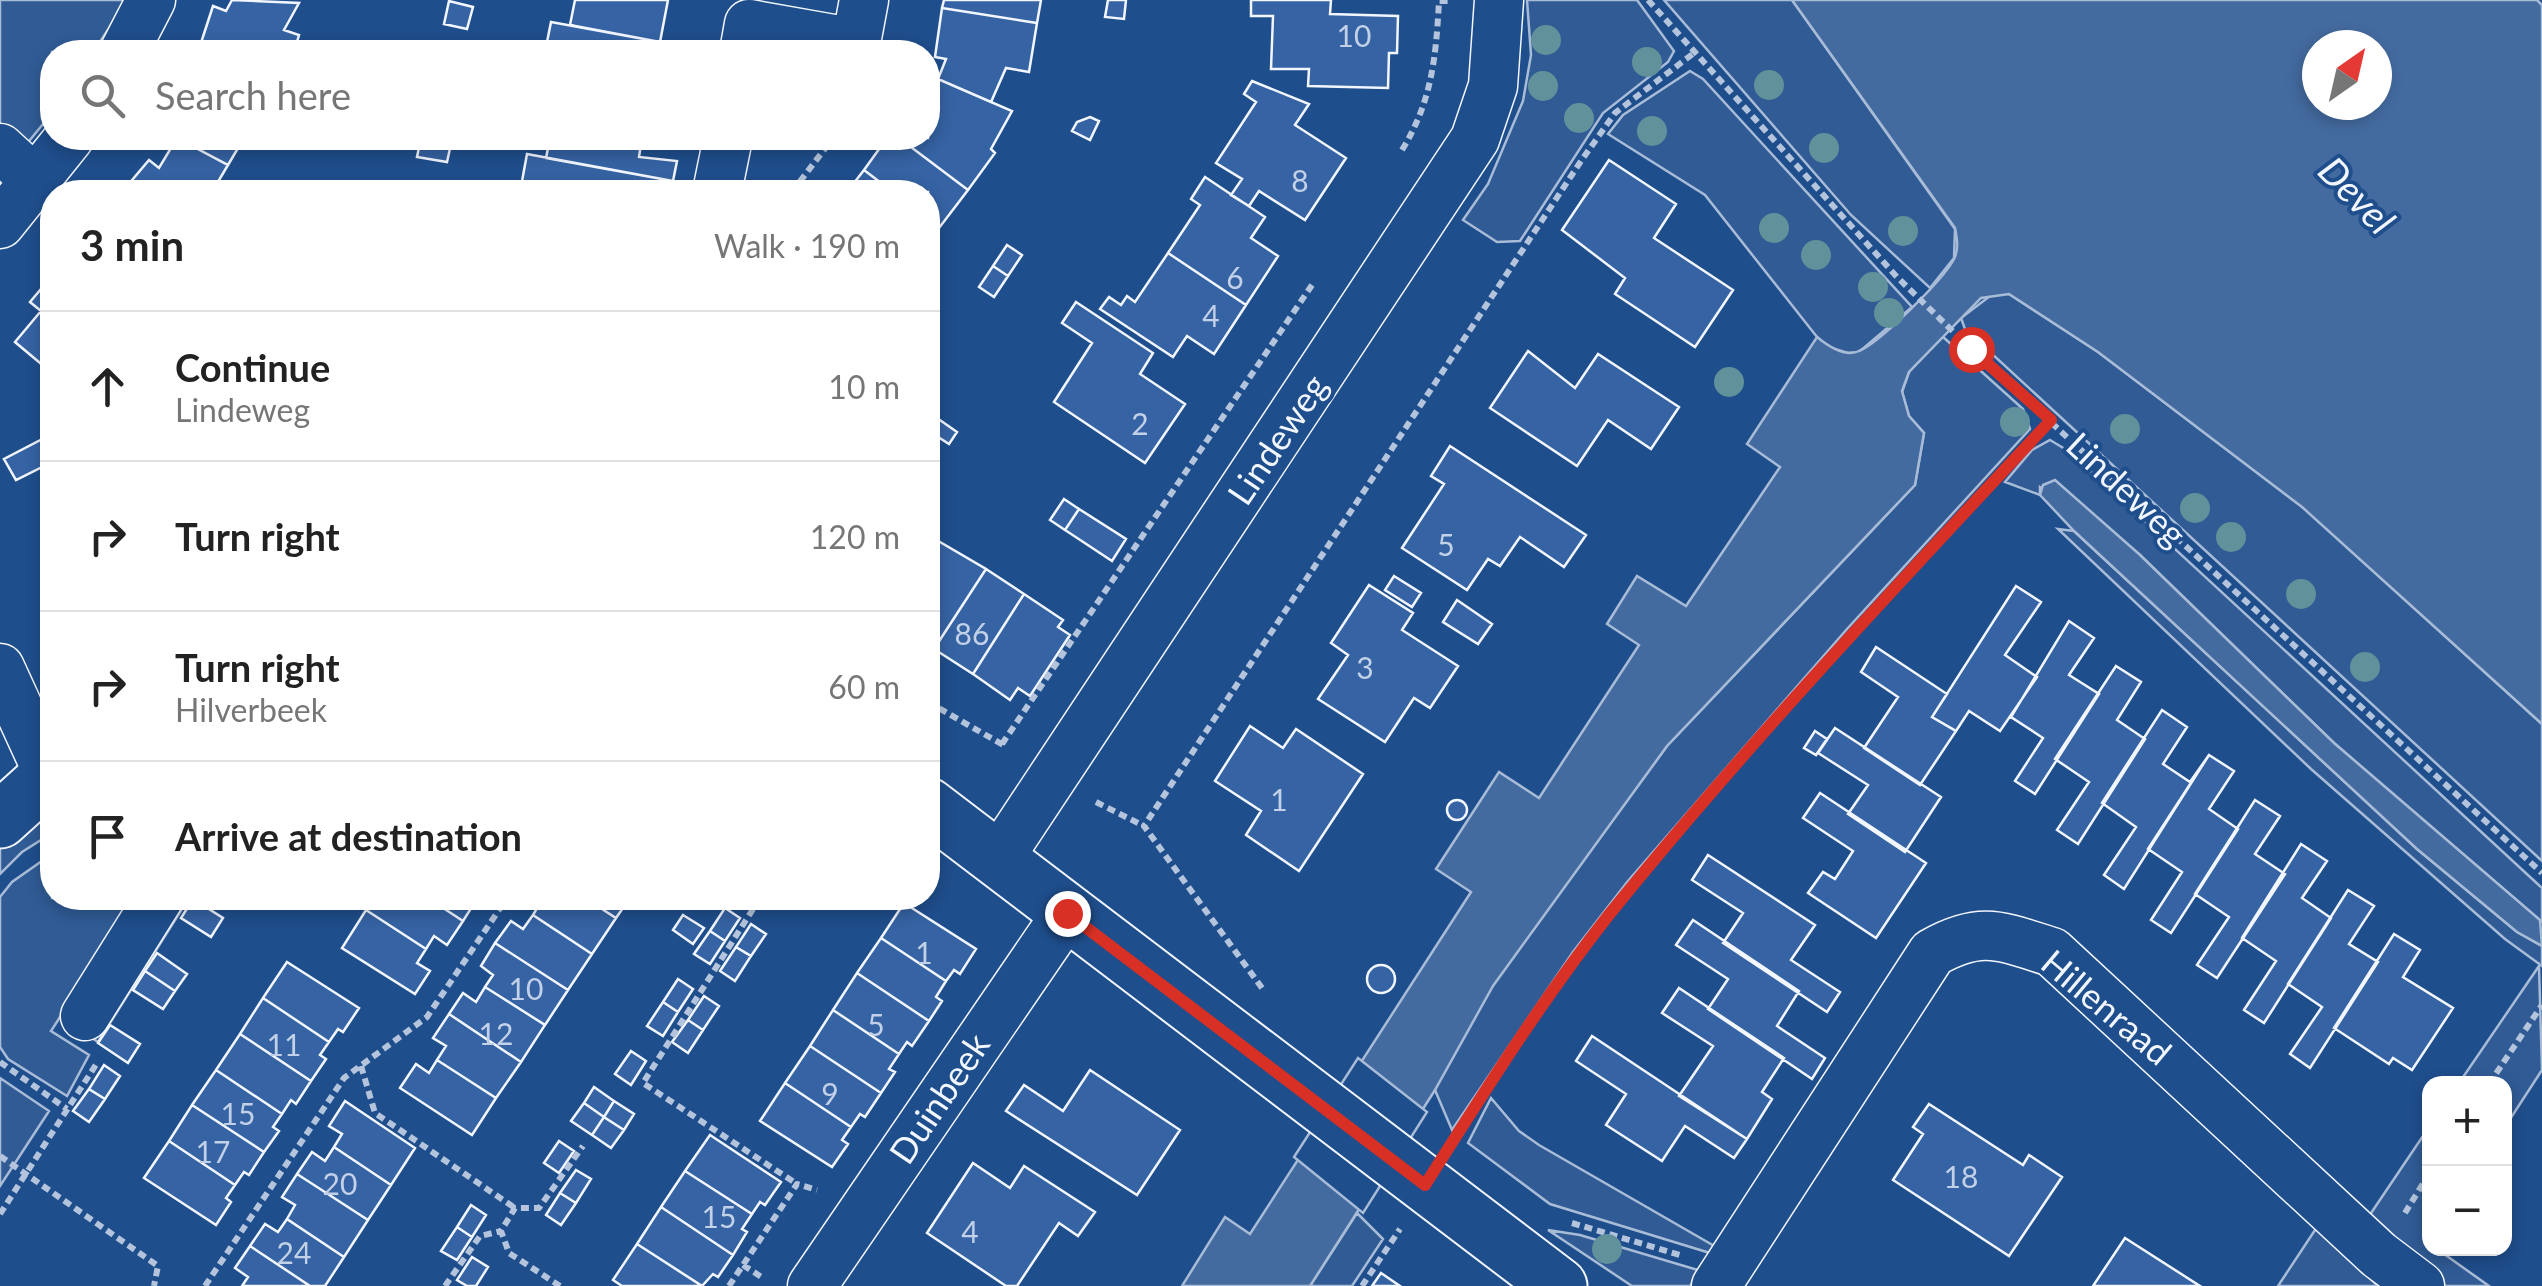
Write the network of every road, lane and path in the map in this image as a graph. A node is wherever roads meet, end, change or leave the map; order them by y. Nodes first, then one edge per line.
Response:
1 (150, 0) edge
2 (864, 0) edge
3 (1499, 0) edge
4 (1648, 0) edge
5 (130, 40) edge
6 (746, 40) edge
7 (839, 40) edge
8 (857, 40) edge
9 (1694, 53) junction
10 (0, 148) edge
11 (60, 150) edge
12 (726, 150) edge
13 (824, 150) edge
14 (1396, 159) dead end
15 (719, 180) edge
16 (801, 180) edge
17 (36, 181) junction
18 (0, 224) edge
19 (1322, 271) dead end
20 (2051, 420) junction
21 (0, 668) edge
22 (1002, 744) dead end
23 (40, 751) edge
24 (40, 784) edge
25 (940, 815) edge
26 (0, 820) edge
27 (998, 858) junction
28 (2542, 873) edge
29 (151, 910) edge
30 (498, 910) edge
31 (750, 910) edge
32 (1067, 913) junction
33 (1265, 992) dead end
34 (2542, 1005) edge
35 (85, 1016) joint
36 (0, 1062) edge
37 (361, 1066) junction
38 (2493, 1076) edge
39 (68, 1109) junction
40 (583, 1146) dead end
41 (0, 1156) edge
42 (1435, 1158) junction
43 (26, 1175) junction
44 (797, 1184) junction
45 (514, 1208) junction
46 (0, 1214) edge
47 (859, 1217) junction
48 (1558, 1219) dead end
49 (501, 1232) junction
50 (1722, 1277) edge
51 (154, 1286) edge
52 (206, 1286) edge
53 (445, 1286) edge
54 (560, 1286) edge
55 (729, 1286) edge
56 (812, 1286) edge
57 (1362, 1286) edge
58 (1559, 1286) edge
59 (2420, 1286) edge

1 - 5 street
2 - 8 street
3 - 14 path
3 - 27 street, Lindeweg
4 - 9 path, Lindeweg
6 - 7 street
9 - 20 path, Lindeweg
9 - 33 path
10 - 17 street
11 - 17 street
12 - 15 street
13 - 16 path
17 - 18 street
19 - 22 path
20 - 28 path, Lindeweg
20 - 42 path
21 - 23 street
24 - 26 street
25 - 27 street
27 - 32 street
29 - 35 street
30 - 37 path
31 - 44 path
32 - 42 street
32 - 47 street, Duinbeek
34 - 38 path
35 - 39 path
36 - 39 path
37 - 45 path
37 - 52 path
39 - 43 path
40 - 45 path
41 - 43 path
42 - 57 path
42 - 58 street
43 - 46 path
43 - 51 path
44 - 47 path
44 - 55 path
45 - 49 path
47 - 56 street, Duinbeek
48 - 50 path
49 - 53 path
49 - 54 path
50 - 59 street, Hillenraad

